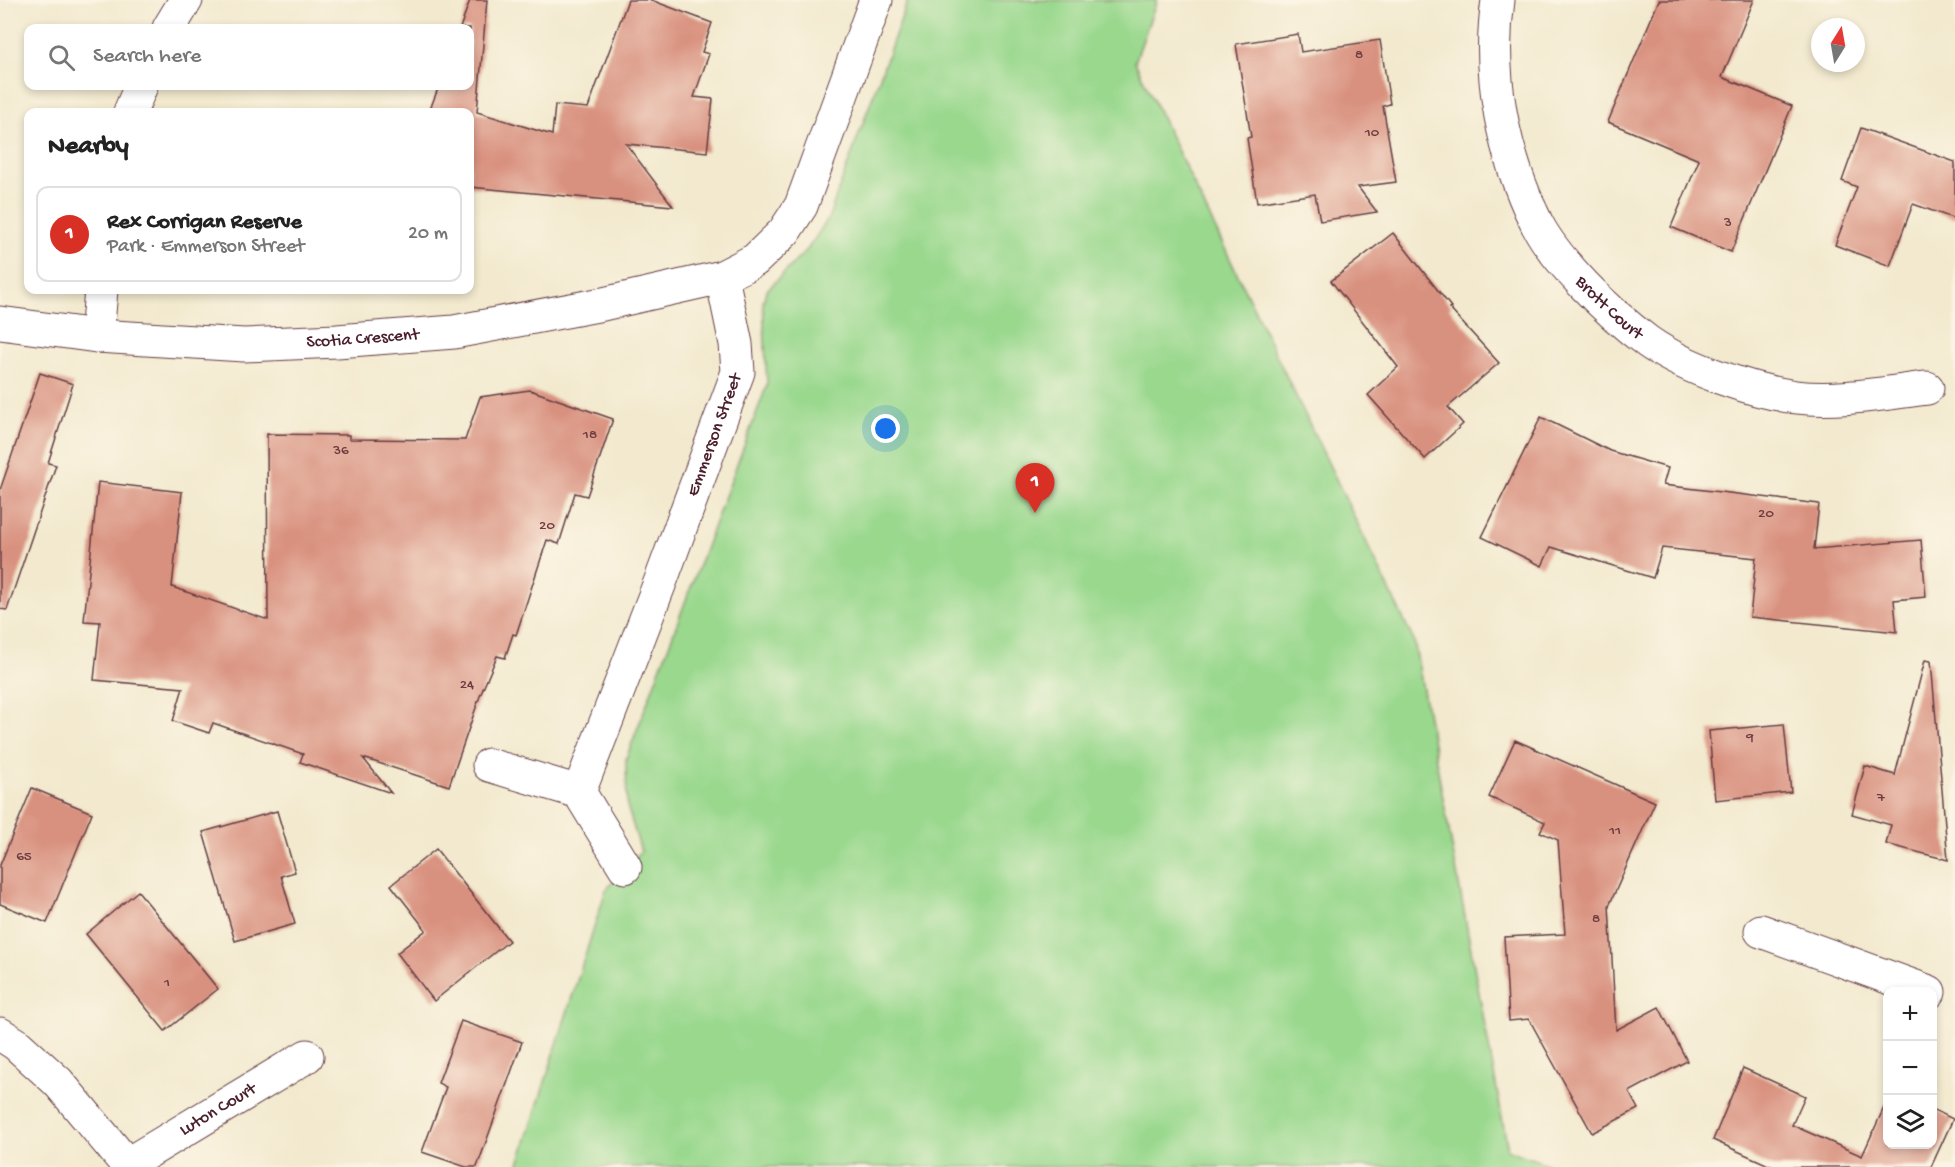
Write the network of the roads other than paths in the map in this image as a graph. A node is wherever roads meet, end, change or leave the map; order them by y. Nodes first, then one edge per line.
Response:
1 (186, 0) edge
2 (876, 0) edge
3 (1498, 0) edge
4 (171, 24) edge
5 (139, 90) edge
6 (132, 108) edge
7 (723, 277) junction
8 (101, 294) edge
9 (0, 323) edge
10 (97, 336) junction
11 (1927, 388) dead end
12 (489, 765) dead end
13 (579, 792) junction
14 (625, 867) dead end
15 (1761, 931) dead end
16 (1917, 987) edge
17 (1937, 994) edge
18 (1955, 1001) edge
19 (0, 1034) edge
20 (307, 1056) dead end
21 (128, 1165) edge

1 - 4 street
2 - 7 street
3 - 11 street, Brott Court
5 - 6 street
7 - 10 street, Scotia Crescent
7 - 13 street, Emmerson Street
8 - 10 street
9 - 10 street, Scotia Crescent
12 - 13 street
13 - 14 street
15 - 16 street
17 - 18 street
19 - 21 street
20 - 21 street, Luton Court

